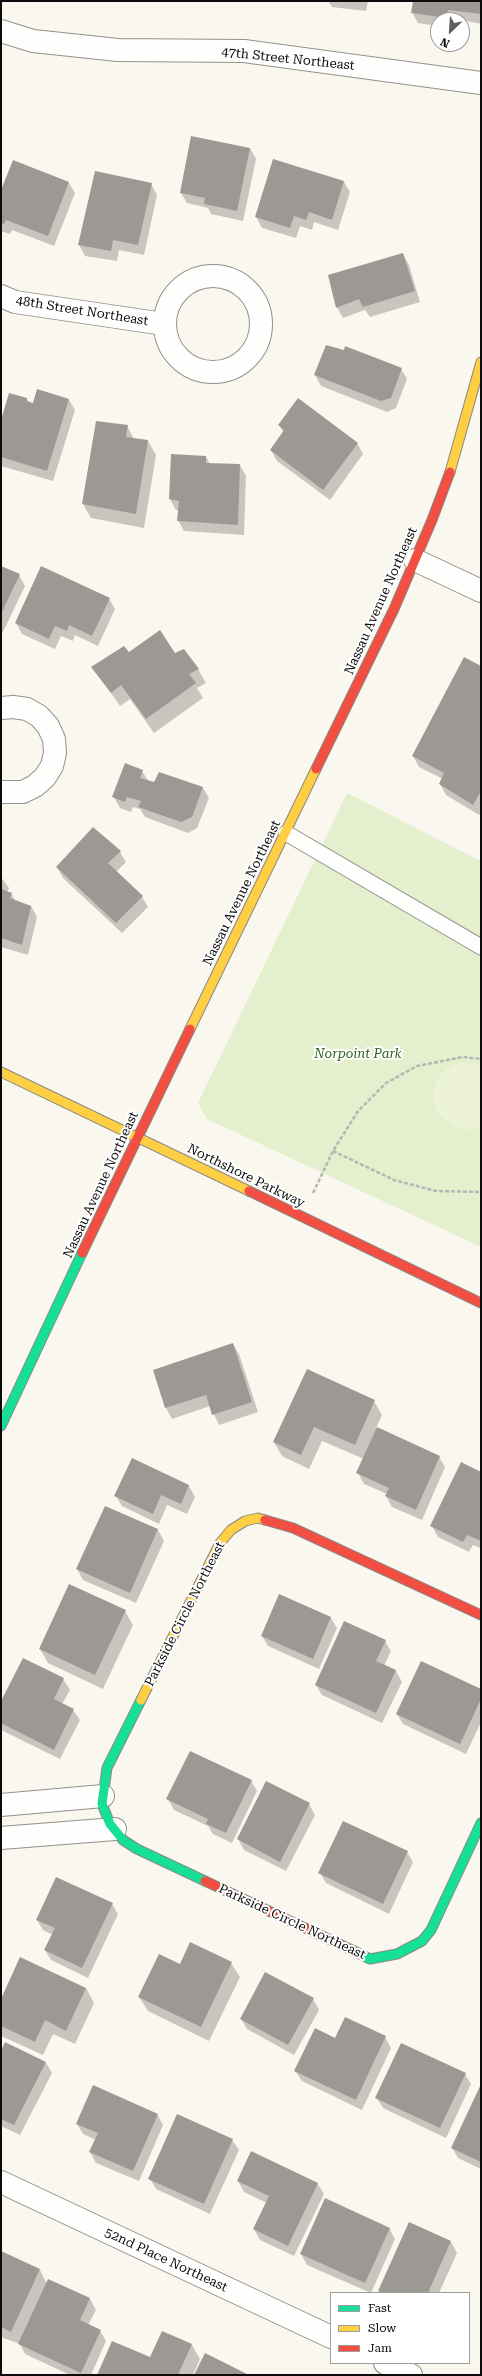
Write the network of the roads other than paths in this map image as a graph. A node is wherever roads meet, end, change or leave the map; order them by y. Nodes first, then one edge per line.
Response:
1 (1, 31) edge
2 (481, 83) edge
3 (1, 296) edge
4 (164, 324) junction
5 (481, 362) edge
6 (416, 560) junction
7 (481, 590) edge
8 (1, 708) edge
9 (1, 792) edge
10 (286, 833) junction
11 (481, 947) edge
12 (1, 1072) edge
13 (137, 1138) junction
14 (481, 1303) edge
15 (1, 1426) edge
16 (481, 1615) edge
17 (103, 1796) junction
18 (1, 1805) edge
19 (481, 1824) edge
20 (114, 1829) junction
21 (1, 1838) edge
22 (1, 2182) edge
23 (330, 2338) edge
24 (387, 2364) edge
25 (411, 2375) edge

1 - 2 street, 47th Street Northeast
3 - 4 street, 48th Street Northeast
4 - 4 street, 48th Street Northeast
5 - 6 street, Nassau Avenue Northeast
6 - 7 street
6 - 10 street, Nassau Avenue Northeast
8 - 9 street
10 - 11 lane
10 - 13 street, Nassau Avenue Northeast
12 - 13 street, Northshore Parkway
13 - 14 street, Northshore Parkway
13 - 15 street, Nassau Avenue Northeast
16 - 17 street, Parkside Circle Northeast
17 - 18 street
17 - 20 street, Parkside Circle Northeast
19 - 20 street, Parkside Circle Northeast
20 - 21 street
22 - 23 street, 52nd Place Northeast
24 - 25 street

